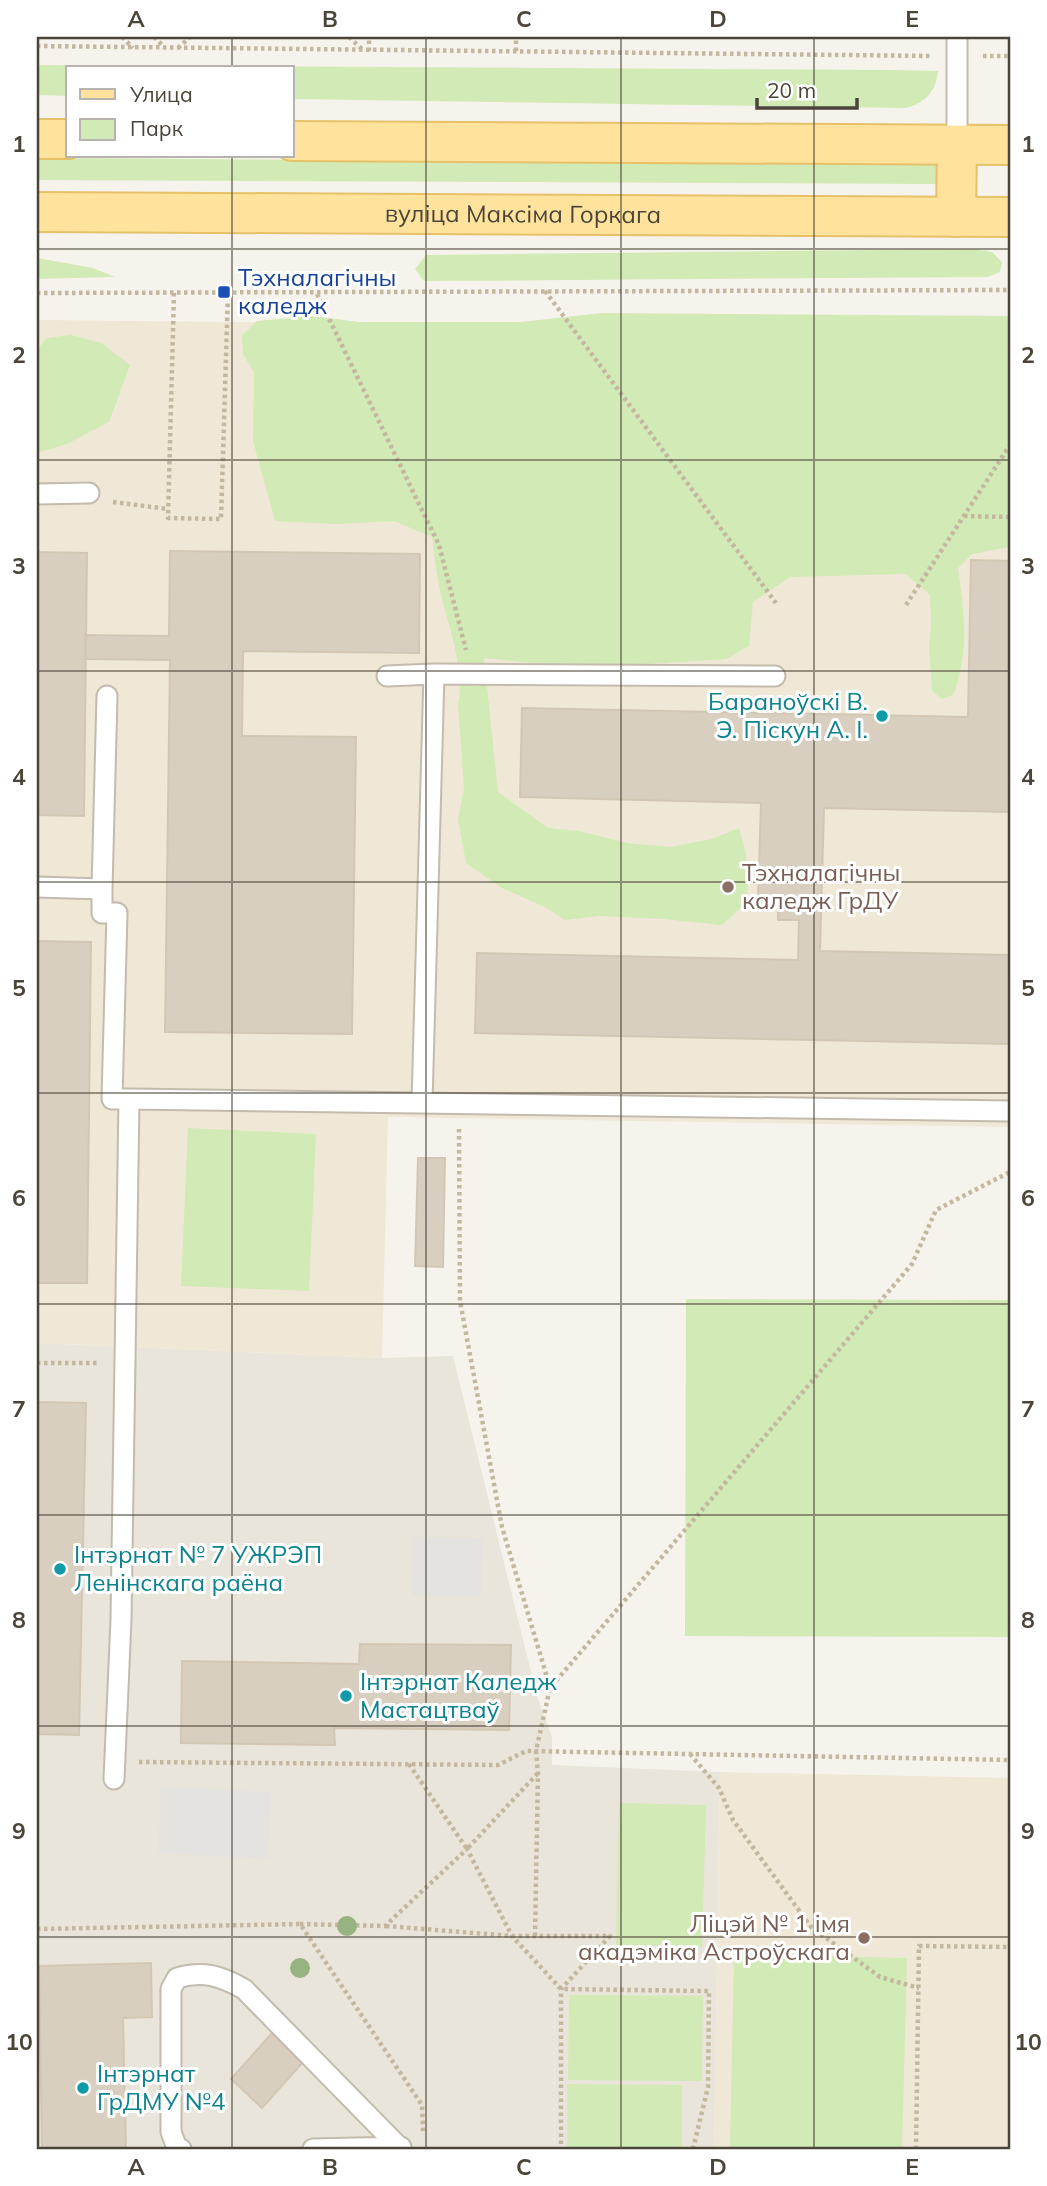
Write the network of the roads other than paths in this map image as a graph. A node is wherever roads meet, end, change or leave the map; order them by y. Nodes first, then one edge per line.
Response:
1 (957, 46) edge
2 (37, 139) edge
3 (66, 139) edge
4 (294, 141) edge
5 (1010, 145) edge
6 (957, 146) junction
7 (37, 212) edge
8 (956, 217) junction
9 (1010, 217) edge
10 (89, 493) dead end
11 (37, 494) edge
12 (434, 674) junction
13 (387, 676) dead end
14 (775, 676) dead end
15 (107, 696) dead end
16 (37, 887) edge
17 (102, 889) junction
18 (129, 1099) junction
19 (422, 1103) junction
20 (1010, 1111) edge
21 (114, 1770) road end
22 (401, 2148) edge
23 (181, 2149) edge
24 (313, 2149) edge

1 - 6 lane
2 - 3 main road
4 - 6 main road
5 - 6 main road
6 - 8 main road
7 - 8 main road, вуліца Максіма Горкага
8 - 9 main road, вуліца Максіма Горкага
10 - 11 lane
12 - 13 lane
12 - 14 lane
12 - 19 lane
15 - 17 lane
16 - 17 lane
17 - 18 lane
18 - 19 lane
18 - 21 lane
19 - 20 lane
22 - 23 lane
22 - 24 lane

